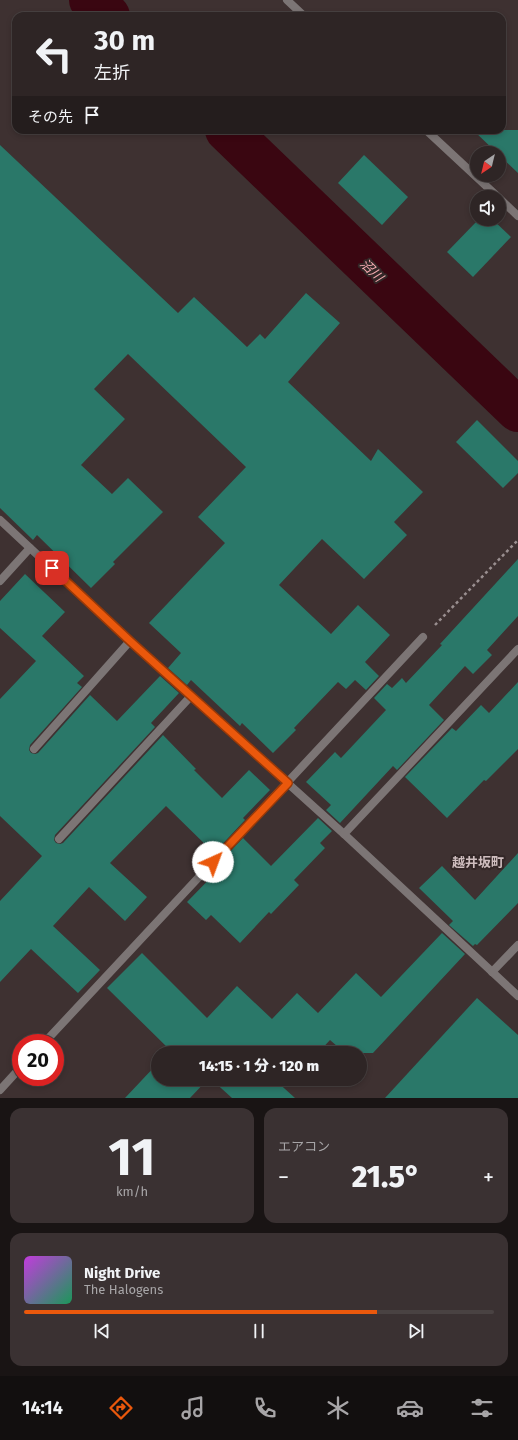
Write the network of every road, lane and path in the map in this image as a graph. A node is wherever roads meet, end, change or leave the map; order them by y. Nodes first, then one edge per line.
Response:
1 (287, 0) edge
2 (300, 12) edge
3 (430, 134) edge
4 (490, 190) edge
5 (506, 205) edge
6 (518, 216) edge
7 (0, 520) edge
8 (518, 540) edge
9 (30, 548) junction
10 (0, 581) edge
11 (423, 637) joint
12 (130, 641) junction
13 (518, 649) edge
14 (190, 696) junction
15 (34, 749) dead end
16 (288, 783) junction
17 (344, 834) junction
18 (59, 839) dead end
19 (518, 945) edge
20 (492, 972) junction
21 (518, 996) edge
22 (52, 1034) edge
23 (12, 1077) edge
24 (0, 1090) edge

1 - 2 lane
3 - 4 lane
5 - 6 lane
7 - 9 lane
8 - 11 path
9 - 10 lane
9 - 12 lane
11 - 16 lane
12 - 14 lane
12 - 15 lane
13 - 17 lane
14 - 16 lane
14 - 18 lane
16 - 17 lane
16 - 22 lane
17 - 20 lane
19 - 20 lane
20 - 21 lane
23 - 24 lane

